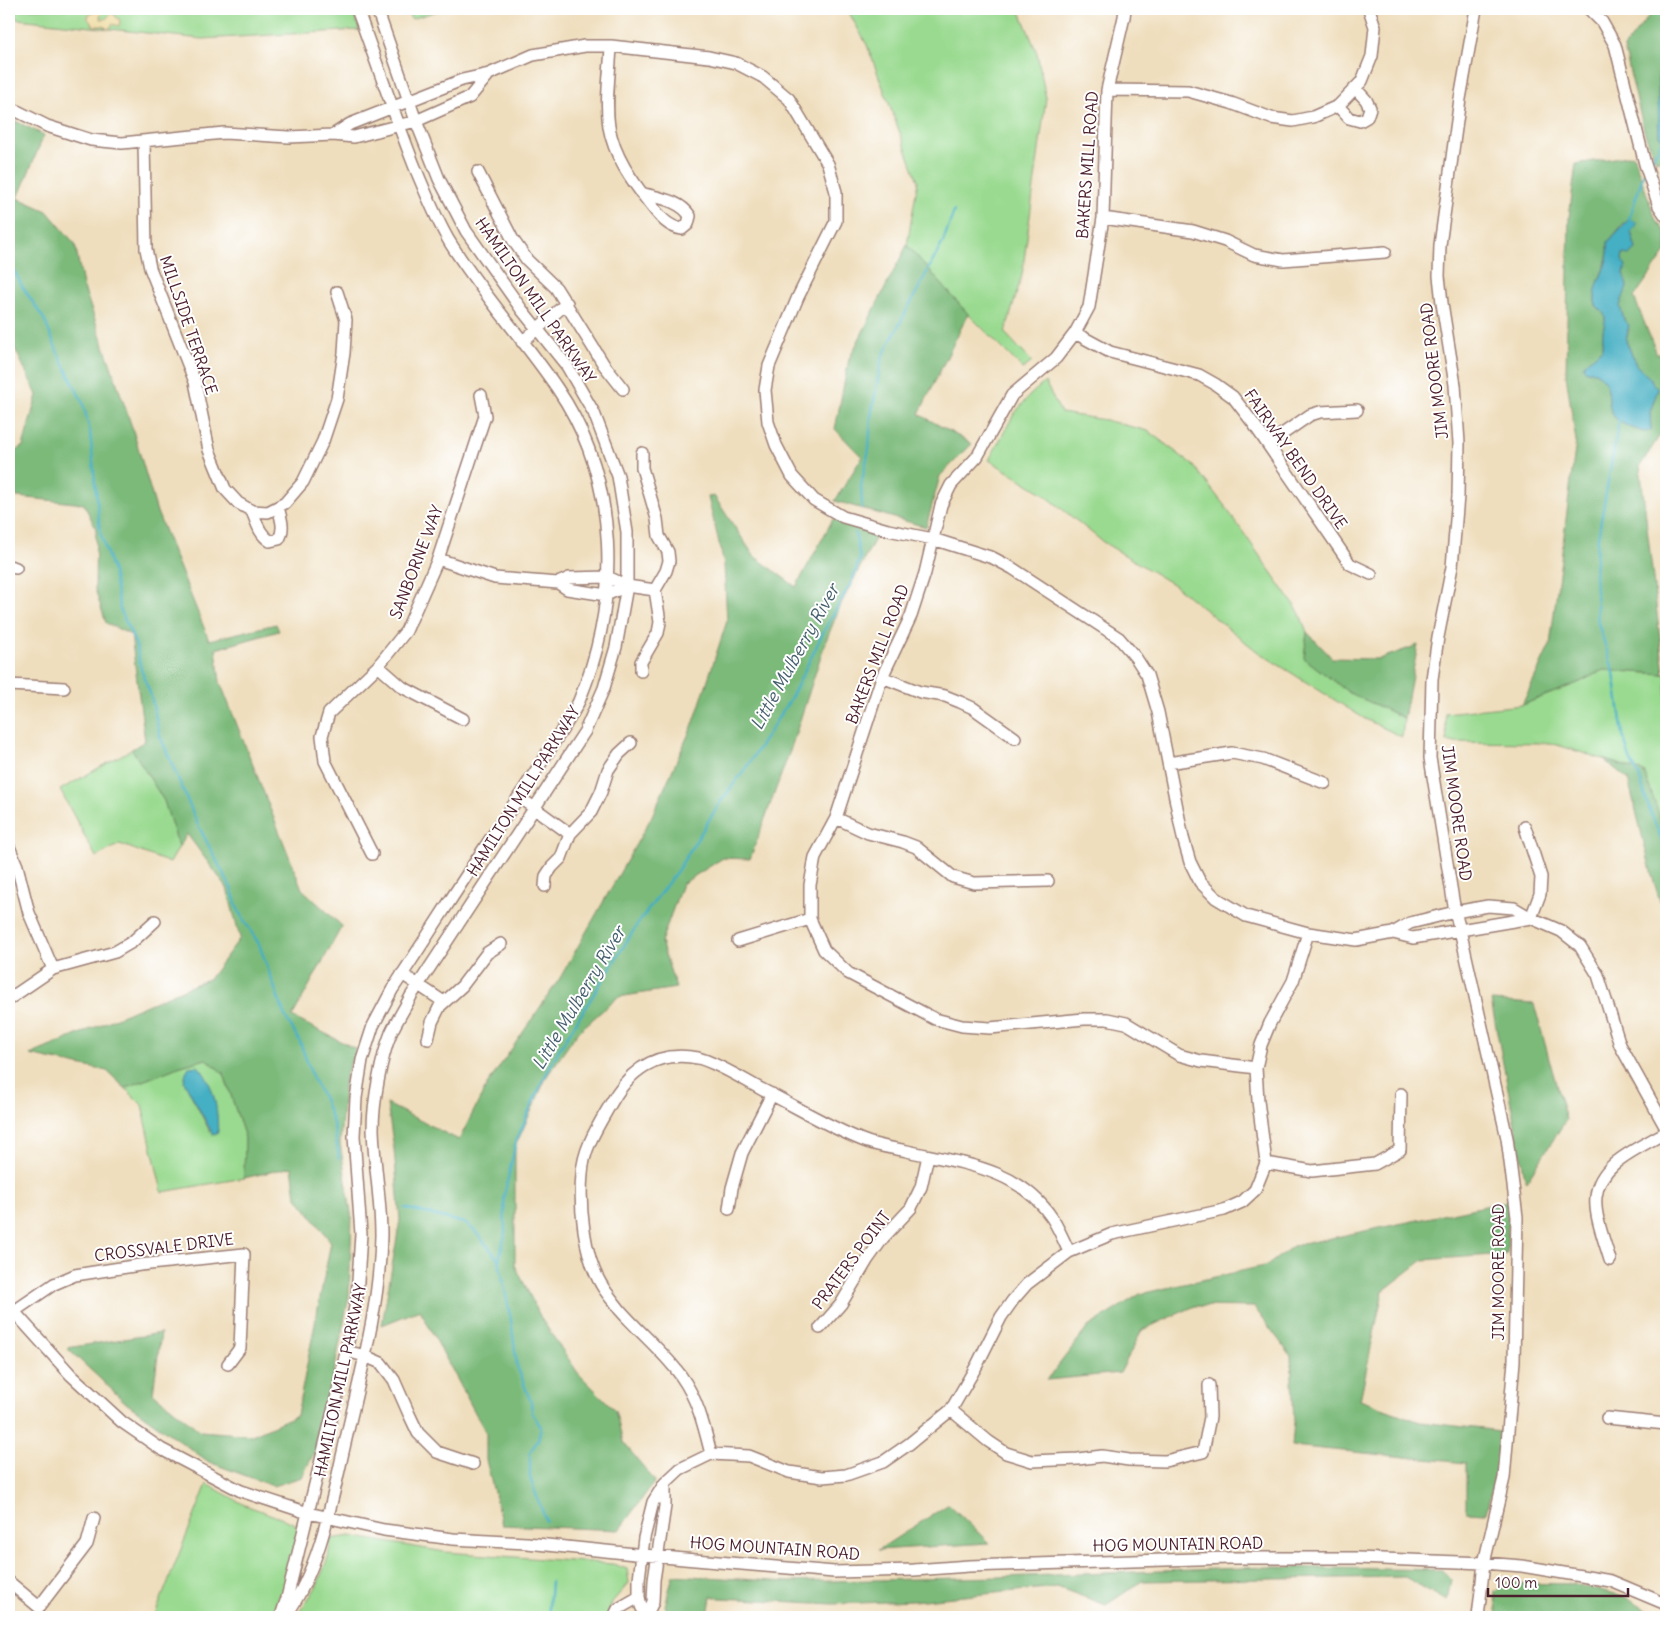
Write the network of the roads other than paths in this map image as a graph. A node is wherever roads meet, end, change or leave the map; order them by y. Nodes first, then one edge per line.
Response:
1 (357, 9) edge
2 (376, 9) edge
3 (1125, 9) edge
4 (1369, 9) edge
5 (1476, 9) edge
6 (1589, 9) edge
7 (611, 46) junction
8 (489, 74) junction
9 (1355, 88) junction
10 (1107, 90) junction
11 (409, 102) junction
12 (1338, 106) junction
13 (9, 107) edge
14 (392, 108) junction
15 (416, 120) junction
16 (399, 126) junction
17 (333, 135) junction
18 (144, 141) junction
19 (478, 172) dead end
20 (641, 193) dead end
21 (1666, 216) edge
22 (1103, 218) junction
23 (1385, 252) dead end
24 (337, 292) dead end
25 (567, 303) junction
26 (538, 330) junction
27 (1075, 332) junction
28 (522, 342) junction
29 (623, 389) dead end
30 (481, 395) dead end
31 (1357, 410) dead end
32 (1268, 444) junction
33 (642, 452) dead end
34 (278, 507) junction
35 (252, 511) junction
36 (933, 539) junction
37 (438, 559) junction
38 (1371, 574) dead end
39 (608, 577) junction
40 (558, 584) junction
41 (627, 586) junction
42 (655, 590) junction
43 (606, 596) junction
44 (378, 666) junction
45 (641, 671) dead end
46 (882, 678) junction
47 (9, 685) edge
48 (64, 688) dead end
49 (463, 719) dead end
50 (1014, 738) dead end
51 (631, 743) dead end
52 (1168, 762) junction
53 (1325, 783) dead end
54 (519, 797) junction
55 (535, 807) junction
56 (836, 818) junction
57 (1525, 827) dead end
58 (570, 834) junction
59 (9, 847) edge
60 (372, 854) dead end
61 (1048, 881) dead end
62 (545, 886) dead end
63 (1455, 912) junction
64 (1531, 918) junction
65 (810, 919) junction
66 (155, 921) dead end
67 (1460, 930) junction
68 (1308, 933) junction
69 (1393, 933) junction
70 (738, 941) dead end
71 (501, 944) dead end
72 (53, 969) junction
73 (402, 974) junction
74 (418, 985) junction
75 (9, 999) edge
76 (444, 1002) junction
77 (428, 1039) dead end
78 (1256, 1068) junction
79 (772, 1094) junction
80 (1401, 1094) dead end
81 (1666, 1128) edge
82 (1666, 1132) edge
83 (928, 1156) junction
84 (1266, 1163) junction
85 (729, 1209) dead end
86 (1069, 1252) junction
87 (1610, 1260) dead end
88 (11, 1309) edge
89 (820, 1328) dead end
90 (346, 1351) junction
91 (365, 1356) junction
92 (228, 1364) dead end
93 (1208, 1385) dead end
94 (951, 1410) junction
95 (1607, 1418) dead end
96 (1666, 1424) edge
97 (711, 1454) junction
98 (473, 1464) dead end
99 (665, 1483) junction
100 (308, 1513) junction
101 (327, 1517) junction
102 (94, 1518) dead end
103 (642, 1554) junction
104 (659, 1556) junction
105 (1484, 1563) junction
106 (9, 1582) edge
107 (639, 1597) junction
108 (1666, 1604) edge
109 (280, 1617) edge
110 (285, 1617) edge
111 (614, 1617) edge
112 (646, 1617) edge
113 (1478, 1617) edge

1 - 14 street, HAMILTON MILL PARKWAY
2 - 11 street, HAMILTON MILL PARKWAY
3 - 10 street, BAKERS MILL ROAD
4 - 9 street
5 - 63 street, JIM MOORE ROAD
6 - 21 street
7 - 8 street
7 - 20 street
7 - 36 street
8 - 11 street
8 - 15 street
9 - 12 street
9 - 12 street
10 - 12 street
10 - 22 street, BAKERS MILL ROAD
11 - 14 street
11 - 15 street, HAMILTON MILL PARKWAY
13 - 18 street
14 - 16 street, HAMILTON MILL PARKWAY
14 - 17 street
15 - 16 street
15 - 26 street, HAMILTON MILL PARKWAY
16 - 17 street
16 - 28 street, HAMILTON MILL PARKWAY
17 - 18 street
18 - 35 street, MILLSIDE TERRACE
19 - 25 street
22 - 23 street
22 - 27 street, BAKERS MILL ROAD
24 - 34 street
25 - 26 street
25 - 29 street
26 - 28 street
26 - 41 street, HAMILTON MILL PARKWAY
27 - 32 street, FAIRWAY BEND DRIVE
27 - 36 street, BAKERS MILL ROAD
28 - 39 street, HAMILTON MILL PARKWAY
30 - 37 street, SANBORNE WAY
31 - 32 street
32 - 38 street, FAIRWAY BEND DRIVE
33 - 42 street
34 - 35 street
34 - 35 street
36 - 46 street, BAKERS MILL ROAD
36 - 52 street
37 - 40 street
37 - 44 street, SANBORNE WAY
39 - 40 street
39 - 41 street
39 - 43 street, HAMILTON MILL PARKWAY
40 - 43 street
41 - 42 street
41 - 43 street
41 - 55 street, HAMILTON MILL PARKWAY
42 - 45 street
43 - 54 street, HAMILTON MILL PARKWAY
44 - 49 street
44 - 60 street, SANBORNE WAY
46 - 50 street
46 - 56 street, BAKERS MILL ROAD
47 - 48 street
51 - 58 street
52 - 53 street
52 - 68 street
54 - 55 street
54 - 73 street, HAMILTON MILL PARKWAY
55 - 58 street
55 - 74 street, HAMILTON MILL PARKWAY
56 - 61 street
56 - 65 street, BAKERS MILL ROAD
57 - 64 street
58 - 62 street
59 - 72 street
63 - 64 street
63 - 67 street, JIM MOORE ROAD
63 - 69 street
64 - 67 street
64 - 81 street
65 - 70 street
65 - 78 street, BAKERS MILL ROAD
66 - 72 street
67 - 69 street
67 - 105 street, JIM MOORE ROAD
68 - 69 street
68 - 78 street
71 - 76 street
72 - 75 street
73 - 74 street
73 - 90 street, HAMILTON MILL PARKWAY
74 - 76 street
74 - 91 street, HAMILTON MILL PARKWAY
76 - 77 street
78 - 84 street
79 - 83 street
79 - 85 street
79 - 97 street
80 - 84 street
82 - 87 street
83 - 86 street
83 - 89 street, PRATERS POINT
84 - 86 street
86 - 94 street
88 - 92 street, CROSSVALE DRIVE
88 - 100 street, HOG MOUNTAIN ROAD
90 - 91 street
90 - 100 street, HAMILTON MILL PARKWAY
91 - 98 street
91 - 101 street, HAMILTON MILL PARKWAY
93 - 94 street
94 - 97 street
95 - 96 street
97 - 99 street
99 - 103 street
99 - 104 street
100 - 101 street, HOG MOUNTAIN ROAD
100 - 109 street, HAMILTON MILL PARKWAY
101 - 103 street, HOG MOUNTAIN ROAD
101 - 110 street, HAMILTON MILL PARKWAY
102 - 106 street
103 - 104 street, HOG MOUNTAIN ROAD
103 - 107 street
104 - 105 street, HOG MOUNTAIN ROAD
104 - 112 street
105 - 108 street, HOG MOUNTAIN ROAD
105 - 113 street, JIM MOORE ROAD
107 - 111 street
107 - 112 street

